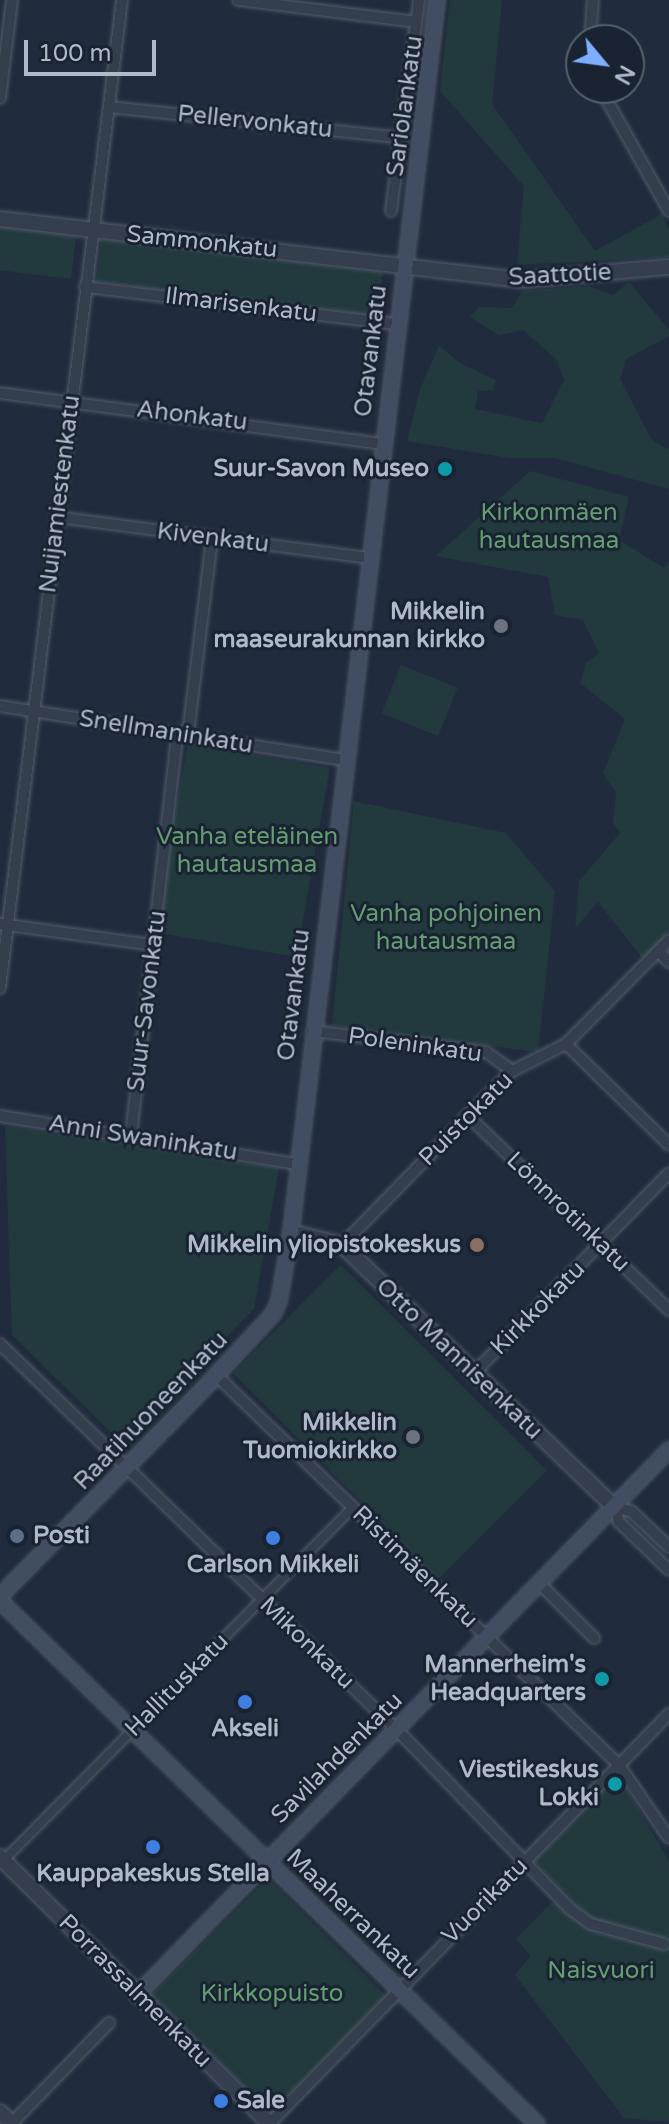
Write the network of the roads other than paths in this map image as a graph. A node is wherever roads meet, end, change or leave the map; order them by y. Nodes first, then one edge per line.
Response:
1 (12, 0) edge
2 (122, 0) edge
3 (238, 0) edge
4 (419, 0) edge
5 (437, 0) edge
6 (593, 0) edge
7 (416, 22) junction
8 (591, 24) edge
9 (0, 98) edge
10 (609, 104) edge
11 (109, 107) junction
12 (402, 138) junction
13 (391, 211) dead end
14 (669, 211) edge
15 (0, 219) edge
16 (92, 231) junction
17 (404, 265) junction
18 (669, 267) edge
19 (85, 287) junction
20 (397, 324) junction
21 (0, 393) edge
22 (71, 402) junction
23 (382, 444) junction
24 (57, 517) junction
25 (212, 538) junction
26 (370, 558) junction
27 (0, 706) edge
28 (34, 711) junction
29 (181, 734) junction
30 (339, 759) junction
31 (4, 924) edge
32 (669, 940) edge
33 (153, 945) junction
34 (658, 951) junction
35 (669, 962) edge
36 (0, 988) edge
37 (312, 1031) junction
38 (566, 1044) junction
39 (512, 1071) junction
40 (467, 1115) junction
41 (0, 1116) edge
42 (131, 1135) junction
43 (669, 1145) edge
44 (292, 1162) junction
45 (669, 1173) edge
46 (291, 1232) junction
47 (601, 1244) junction
48 (342, 1245) junction
49 (669, 1310) edge
50 (0, 1344) edge
51 (474, 1373) junction
52 (216, 1375) junction
53 (669, 1450) edge
54 (127, 1468) junction
55 (353, 1507) junction
56 (615, 1508) junction
57 (669, 1547) edge
58 (669, 1570) edge
59 (539, 1583) junction
60 (0, 1598) edge
61 (262, 1599) junction
62 (487, 1637) junction
63 (594, 1638) dead end
64 (669, 1714) edge
65 (396, 1729) junction
66 (133, 1730) junction
67 (619, 1765) junction
68 (669, 1838) edge
69 (1, 1860) edge
70 (267, 1861) junction
71 (524, 1861) junction
72 (664, 1944) dead end
73 (399, 1990) junction
74 (137, 1995) junction
75 (109, 2023) dead end
76 (0, 2112) edge
77 (530, 2122) edge
78 (12, 2124) edge
79 (270, 2124) edge

1 - 9 street
2 - 11 street, Nuijamiestenkatu
3 - 7 street
4 - 7 street, Sariolankatu
5 - 17 main road, Otavankatu
6 - 8 street
7 - 12 street, Sariolankatu
10 - 14 street
11 - 12 street, Pellervonkatu
11 - 16 street, Nuijamiestenkatu
12 - 13 street, Sariolankatu
15 - 16 street, Sammonkatu
16 - 17 street, Sammonkatu
16 - 19 street, Nuijamiestenkatu
17 - 18 street, Saattotie
17 - 20 main road, Otavankatu
19 - 20 street, Ilmarisenkatu
19 - 22 street, Nuijamiestenkatu
20 - 23 main road, Otavankatu
21 - 22 street, Ahonkatu
22 - 23 street, Ahonkatu
22 - 24 street, Nuijamiestenkatu
23 - 26 main road, Otavankatu
24 - 25 street, Kivenkatu
24 - 28 street, Nuijamiestenkatu
25 - 26 street, Kivenkatu
25 - 29 street, Suur-Savonkatu
26 - 30 main road, Otavankatu
27 - 28 street, Snellmaninkatu
28 - 29 street, Snellmaninkatu
28 - 31 street, Nuijamiestenkatu
29 - 30 street, Snellmaninkatu
29 - 33 street, Suur-Savonkatu
30 - 37 main road, Otavankatu
31 - 33 street
31 - 36 street, Nuijamiestenkatu
32 - 34 street, Puistokatu
33 - 42 street, Suur-Savonkatu
34 - 35 street
34 - 38 street, Puistokatu
37 - 39 street, Poleninkatu
37 - 44 main road, Otavankatu
38 - 39 street, Puistokatu
38 - 43 street
39 - 40 street, Puistokatu
40 - 47 street, Lönnrotinkatu
40 - 48 street, Puistokatu
41 - 42 street, Anni Swaninkatu
42 - 44 street, Anni Swaninkatu
44 - 46 main road, Otavankatu
45 - 47 street, Kirkkokatu
46 - 48 street, Otto Mannisenkatu
46 - 52 main road, Raatihuoneenkatu
47 - 49 street, Lönnrotinkatu
47 - 51 street, Kirkkokatu
48 - 51 street, Otto Mannisenkatu
50 - 54 street, Mikonkatu
51 - 56 street, Otto Mannisenkatu
52 - 54 main road, Raatihuoneenkatu
52 - 55 street, Ristimäenkatu
53 - 56 main road, Savilahdenkatu
54 - 60 main road, Raatihuoneenkatu
54 - 61 street, Mikonkatu
55 - 61 street, Hallituskatu
55 - 62 street, Ristimäenkatu
56 - 57 street
56 - 58 street
56 - 59 main road, Savilahdenkatu
59 - 62 main road, Savilahdenkatu
59 - 63 street
60 - 66 main road, Maaherrankatu
61 - 65 street, Mikonkatu
61 - 66 street, Hallituskatu
62 - 65 main road, Savilahdenkatu
62 - 67 street, Ristimäenkatu
64 - 67 street, Vuorikatu
65 - 70 main road, Savilahdenkatu
65 - 71 street, Mikonkatu
66 - 69 street, Hallituskatu
66 - 70 main road, Maaherrankatu
67 - 68 street, Ristimäenkatu
67 - 71 street, Vuorikatu
69 - 74 street, Porrassalmenkatu
70 - 73 main road, Maaherrankatu
70 - 74 main road, Savilahdenkatu
71 - 72 street, Mikonkatu
71 - 73 street, Vuorikatu
73 - 77 main road, Maaherrankatu
73 - 79 street, Vuorikatu
74 - 79 street, Porrassalmenkatu
75 - 78 street
76 - 78 street

